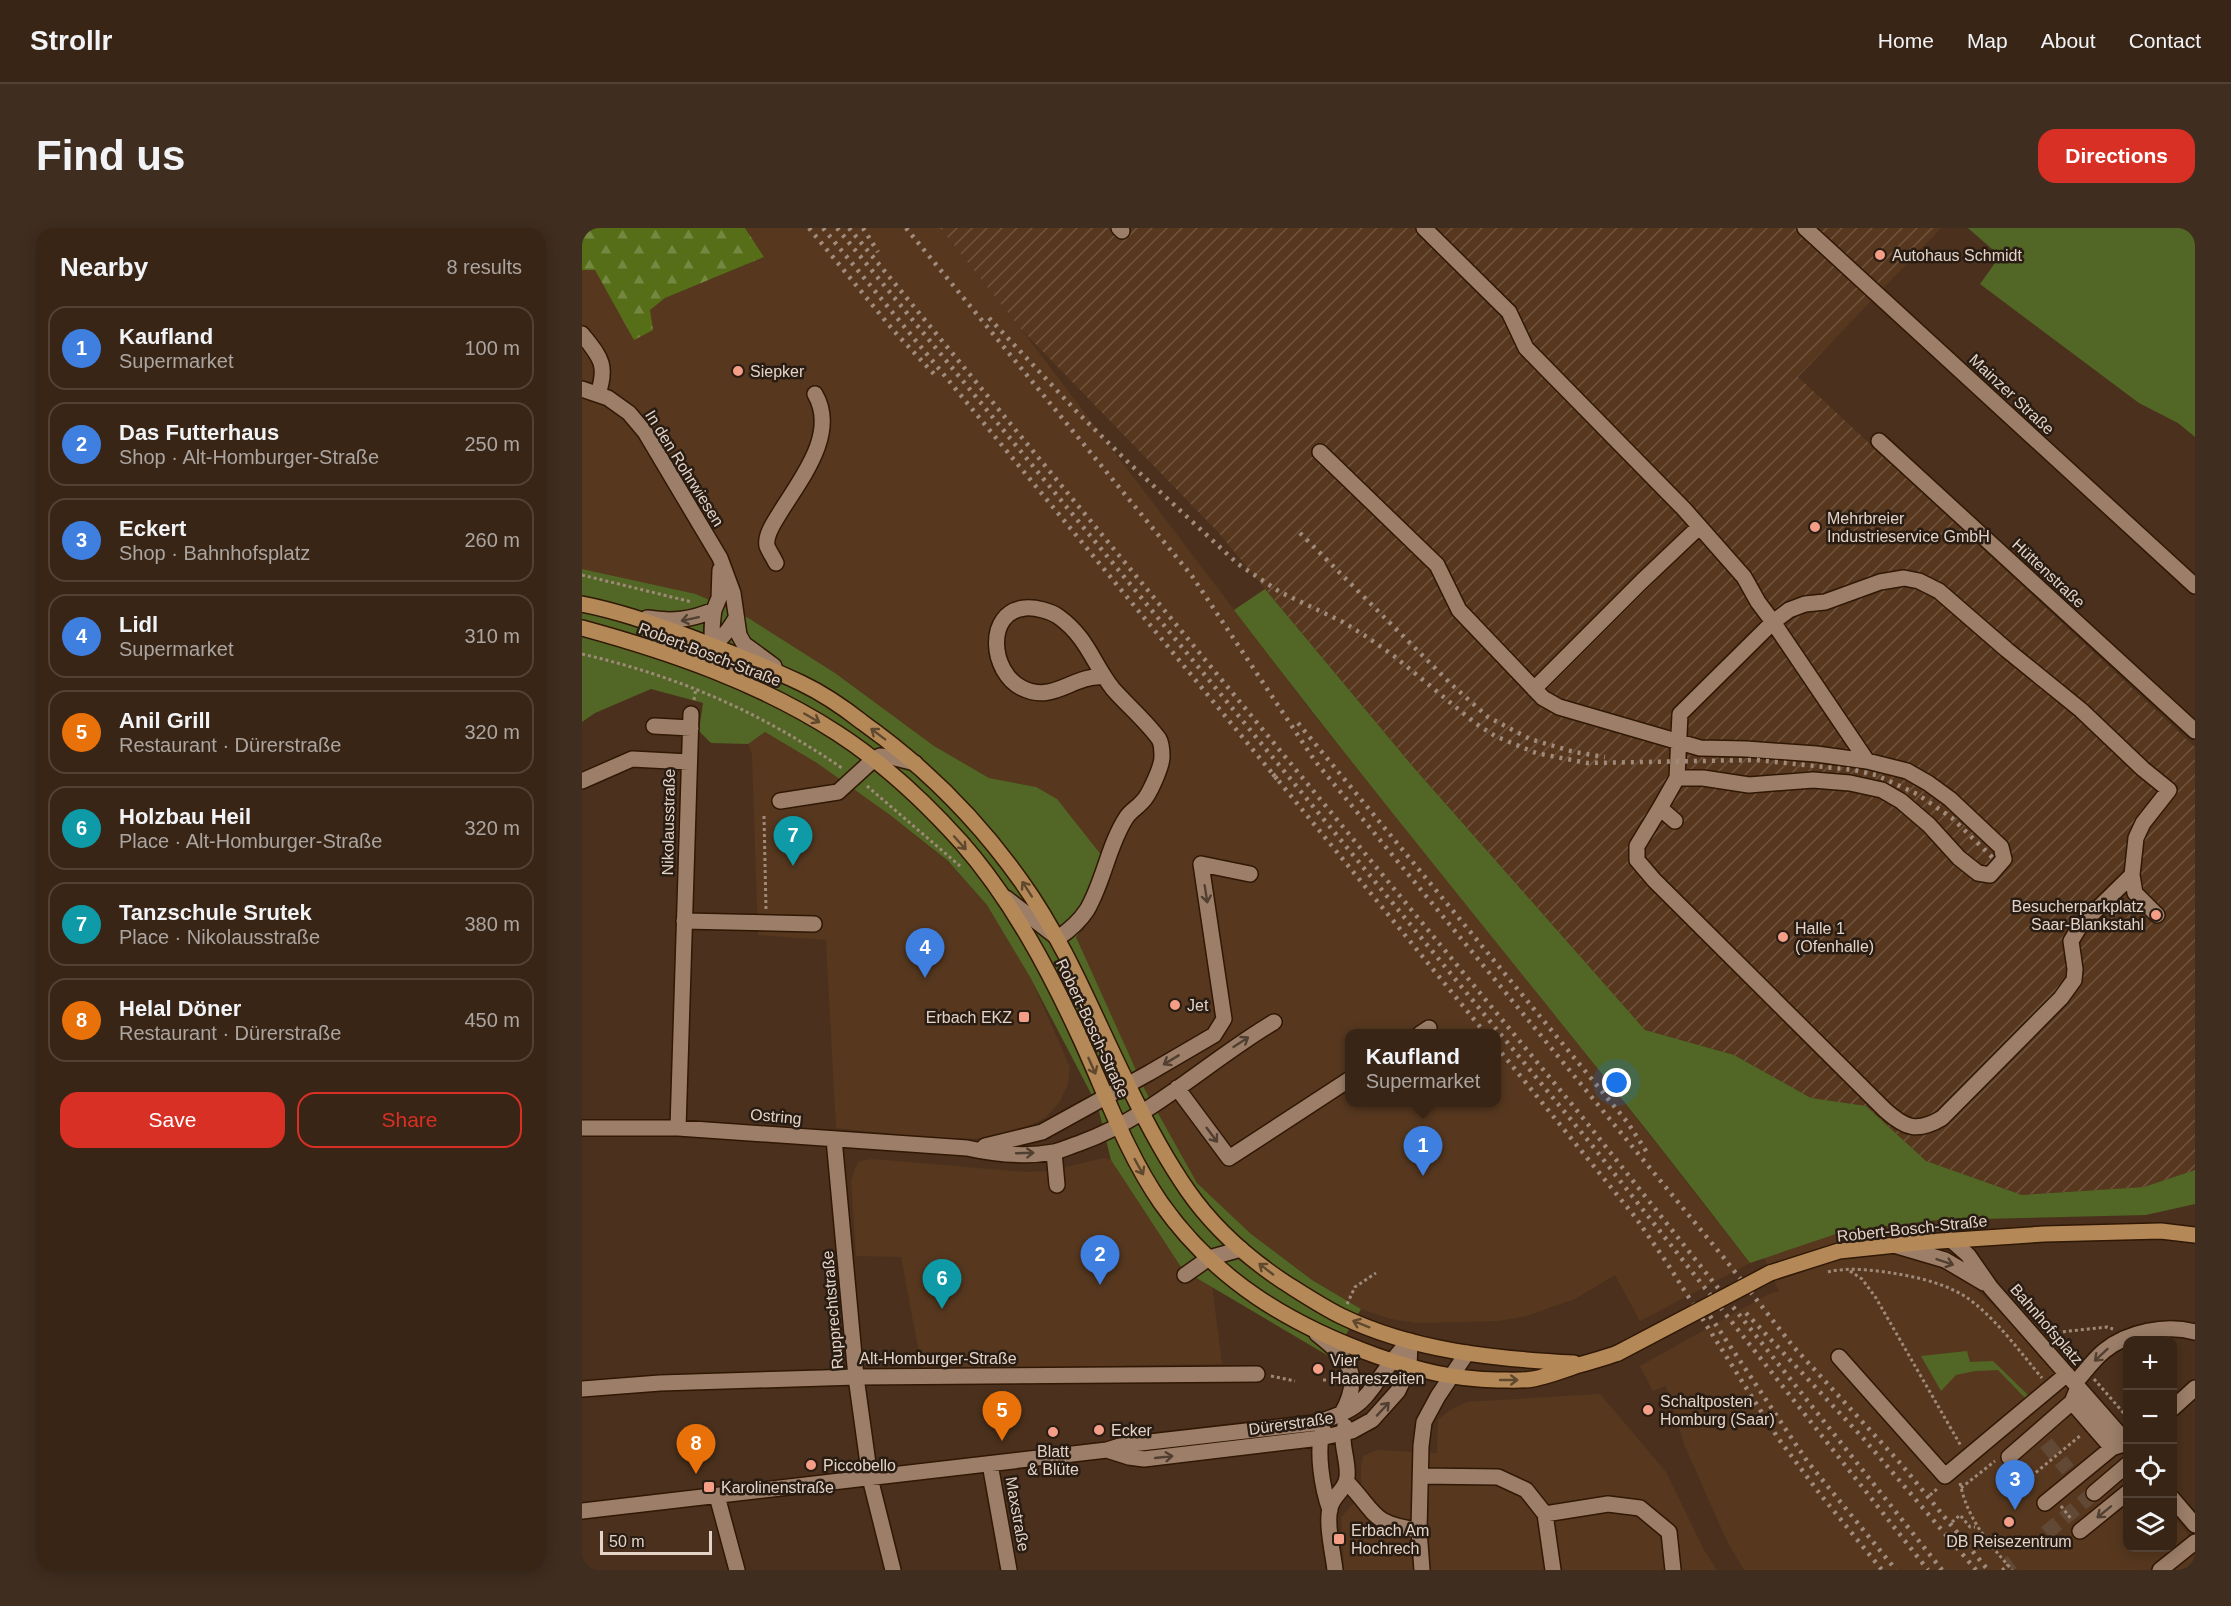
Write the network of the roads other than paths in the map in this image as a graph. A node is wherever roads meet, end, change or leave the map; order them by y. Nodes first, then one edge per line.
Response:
1 (1424, 228) edge
2 (1805, 228) edge
3 (582, 334) edge
4 (582, 389) edge
5 (598, 394) junction
6 (815, 394) dead end
7 (1880, 441) dead end
8 (1320, 452) dead end
9 (1700, 527) junction
10 (720, 558) junction
11 (776, 563) dead end
12 (2195, 586) edge
13 (582, 604) edge
14 (714, 610) junction
15 (619, 612) junction
16 (736, 618) junction
17 (1773, 622) junction
18 (582, 628) edge
19 (622, 639) junction
20 (712, 645) junction
21 (1104, 677) junction
22 (802, 684) junction
23 (1534, 689) junction
24 (760, 690) junction
25 (654, 726) dead end
26 (2195, 731) edge
27 (1678, 743) junction
28 (873, 760) junction
29 (1867, 761) junction
30 (689, 762) junction
31 (918, 764) junction
32 (1677, 778) junction
33 (582, 781) edge
34 (780, 801) dead end
35 (1660, 808) junction
36 (1675, 821) dead end
37 (1250, 874) dead end
38 (2132, 875) junction
39 (1001, 893) junction
40 (2157, 915) dead end
41 (684, 921) junction
42 (814, 924) dead end
43 (1058, 938) junction
44 (1274, 1022) dead end
45 (1345, 1082) edge
46 (1128, 1085) junction
47 (1177, 1088) junction
48 (1106, 1097) junction
49 (1142, 1112) junction
50 (1119, 1127) junction
51 (582, 1128) edge
52 (678, 1128) junction
53 (834, 1139) junction
54 (967, 1148) junction
55 (1054, 1152) junction
56 (1057, 1185) dead end
57 (2195, 1225) edge
58 (2160, 1231) junction
59 (2195, 1235) edge
60 (1951, 1240) junction
61 (1894, 1245) junction
62 (1241, 1249) junction
63 (1209, 1258) junction
64 (1185, 1275) dead end
65 (1991, 1288) junction
66 (1315, 1332) junction
67 (2195, 1332) edge
68 (1410, 1341) junction
69 (1467, 1353) junction
70 (1839, 1357) dead end
71 (1390, 1361) junction
72 (1583, 1364) junction
73 (1409, 1367) junction
74 (1257, 1374) road end
75 (856, 1377) junction
76 (1450, 1377) junction
77 (2073, 1382) junction
78 (2195, 1388) edge
79 (582, 1389) edge
80 (2072, 1402) junction
81 (2177, 1404) edge
82 (1348, 1410) junction
83 (1326, 1420) junction
84 (1342, 1434) junction
85 (1320, 1438) junction
86 (2123, 1439) edge
87 (2123, 1445) edge
88 (2112, 1448) junction
89 (1107, 1450) junction
90 (2009, 1457) road end
91 (990, 1464) junction
92 (2123, 1468) edge
93 (1421, 1476) junction
94 (870, 1478) junction
95 (1346, 1481) junction
96 (2094, 1493) tunnel mouth
97 (2123, 1495) edge
98 (717, 1496) junction
99 (2049, 1500) road end
100 (2177, 1504) edge
101 (1330, 1510) junction
102 (582, 1511) edge
103 (1545, 1514) junction
104 (2195, 1525) edge
105 (1419, 1530) junction
106 (2080, 1531) road end
107 (2195, 1542) edge
108 (737, 1570) edge
109 (893, 1570) edge
110 (1009, 1570) edge
111 (1335, 1570) edge
112 (1422, 1570) edge
113 (1553, 1570) edge
114 (1673, 1570) edge
115 (2160, 1570) edge

1 - 9 street
2 - 12 street, Mainzer Straße
3 - 5 street
4 - 5 street, In den Rohrwiesen
5 - 10 street, In den Rohrwiesen
6 - 11 street
7 - 26 street, Hüttenstraße
8 - 23 street
9 - 17 street
9 - 23 street
10 - 14 street
10 - 16 street, In den Rohrwiesen
13 - 15 main road, Robert-Bosch-Straße
14 -> 15 street
14 - 20 street
15 - 20 main road, Robert-Bosch-Straße
16 - 20 street
16 - 22 street, In den Rohrwiesen
17 - 27 street
17 - 29 street
17 - 38 street
18 - 19 main road, Robert-Bosch-Straße
19 - 20 street
19 - 24 main road, Robert-Bosch-Straße
20 - 22 main road, Robert-Bosch-Straße
20 - 24 street
21 - 21 street
21 - 43 street
31 -> 22 main road, Robert-Bosch-Straße
23 - 27 street
24 -> 28 main road, Robert-Bosch-Straße
25 - 30 street
27 - 29 street
27 - 32 street
28 - 31 street
28 - 34 street
28 -> 39 main road, Robert-Bosch-Straße
29 - 32 street
30 - 33 street, Nikolausstraße
30 - 41 street, Nikolausstraße
43 -> 31 main road, Robert-Bosch-Straße
32 - 35 street
35 - 36 street
35 - 38 street
37 -> 46 street, Ostring
38 - 40 street
39 - 43 street
39 -> 48 main road, Robert-Bosch-Straße
41 - 42 street
41 - 52 street, Nikolausstraße
43 - 46 main road, Robert-Bosch-Straße
47 -> 44 street, Ostring
47 -> 45 street
46 - 48 street, Ostring
46 - 49 main road, Robert-Bosch-Straße
47 - 49 street, Ostring
48 - 50 main road, Robert-Bosch-Straße
48 - 54 street, Ostring
49 - 50 street, Ostring
49 - 62 main road, Robert-Bosch-Straße
50 - 55 street, Ostring
50 -> 63 main road, Robert-Bosch-Straße
51 - 52 street, Ostring
52 - 53 street, Ostring
53 - 54 street, Ostring
53 - 75 street, Rupprechtstraße
54 -> 55 street, Ostring
55 - 56 street
57 - 58 main road, Robert-Bosch-Straße
58 - 59 main road, Robert-Bosch-Straße
58 - 60 main road, Robert-Bosch-Straße
60 - 61 main road, Robert-Bosch-Straße
60 - 65 street
61 -> 65 street
61 - 72 main road, Robert-Bosch-Straße, bridge
62 - 63 street
68 -> 62 main road, Robert-Bosch-Straße
63 - 64 street
63 - 66 main road, Robert-Bosch-Straße
65 - 77 street, Bahnhofsplatz
66 - 71 main road, Robert-Bosch-Straße
66 - 82 street
67 -> 77 street, Bahnhofsplatz
68 - 69 main road, Robert-Bosch-Straße
68 - 71 street, Dürerstraße
68 - 73 street, Dürerstraße
69 - 72 main road, Robert-Bosch-Straße
69 - 76 street
70 - 77 street
71 - 73 main road, Robert-Bosch-Straße
71 - 82 street, Dürerstraße
76 -> 72 main road, Robert-Bosch-Straße
73 - 76 main road, Robert-Bosch-Straße
84 -> 73 street, Dürerstraße
74 - 75 street, Alt-Homburger-Straße
75 - 79 street, Alt-Homburger-Straße
75 - 94 street, Rupprechtstraße
76 - 93 street
77 - 80 street
77 - 86 street, Bahnhofsplatz
78 - 81 street
80 - 88 street
80 - 90 street
82 - 83 street, Dürerstraße
82 - 84 street
83 - 85 street
83 - 89 street, Dürerstraße
84 - 85 street, Dürerstraße
84 - 95 street
89 -> 85 street, Dürerstraße
85 - 101 street
87 - 88 street
88 - 99 street
89 - 91 street, Dürerstraße
91 - 94 street, Dürerstraße
91 - 110 street, Maxstraße
92 - 96 street
93 - 103 street
93 - 105 street
94 - 98 street, Dürerstraße
94 - 109 street, Rupprechtstraße
95 - 101 street
95 - 105 street
97 -> 106 street
98 - 102 street, Dürerstraße
98 - 108 street
100 - 104 street
101 - 111 street
103 - 113 street
103 - 114 street
105 - 112 street
107 - 115 street

